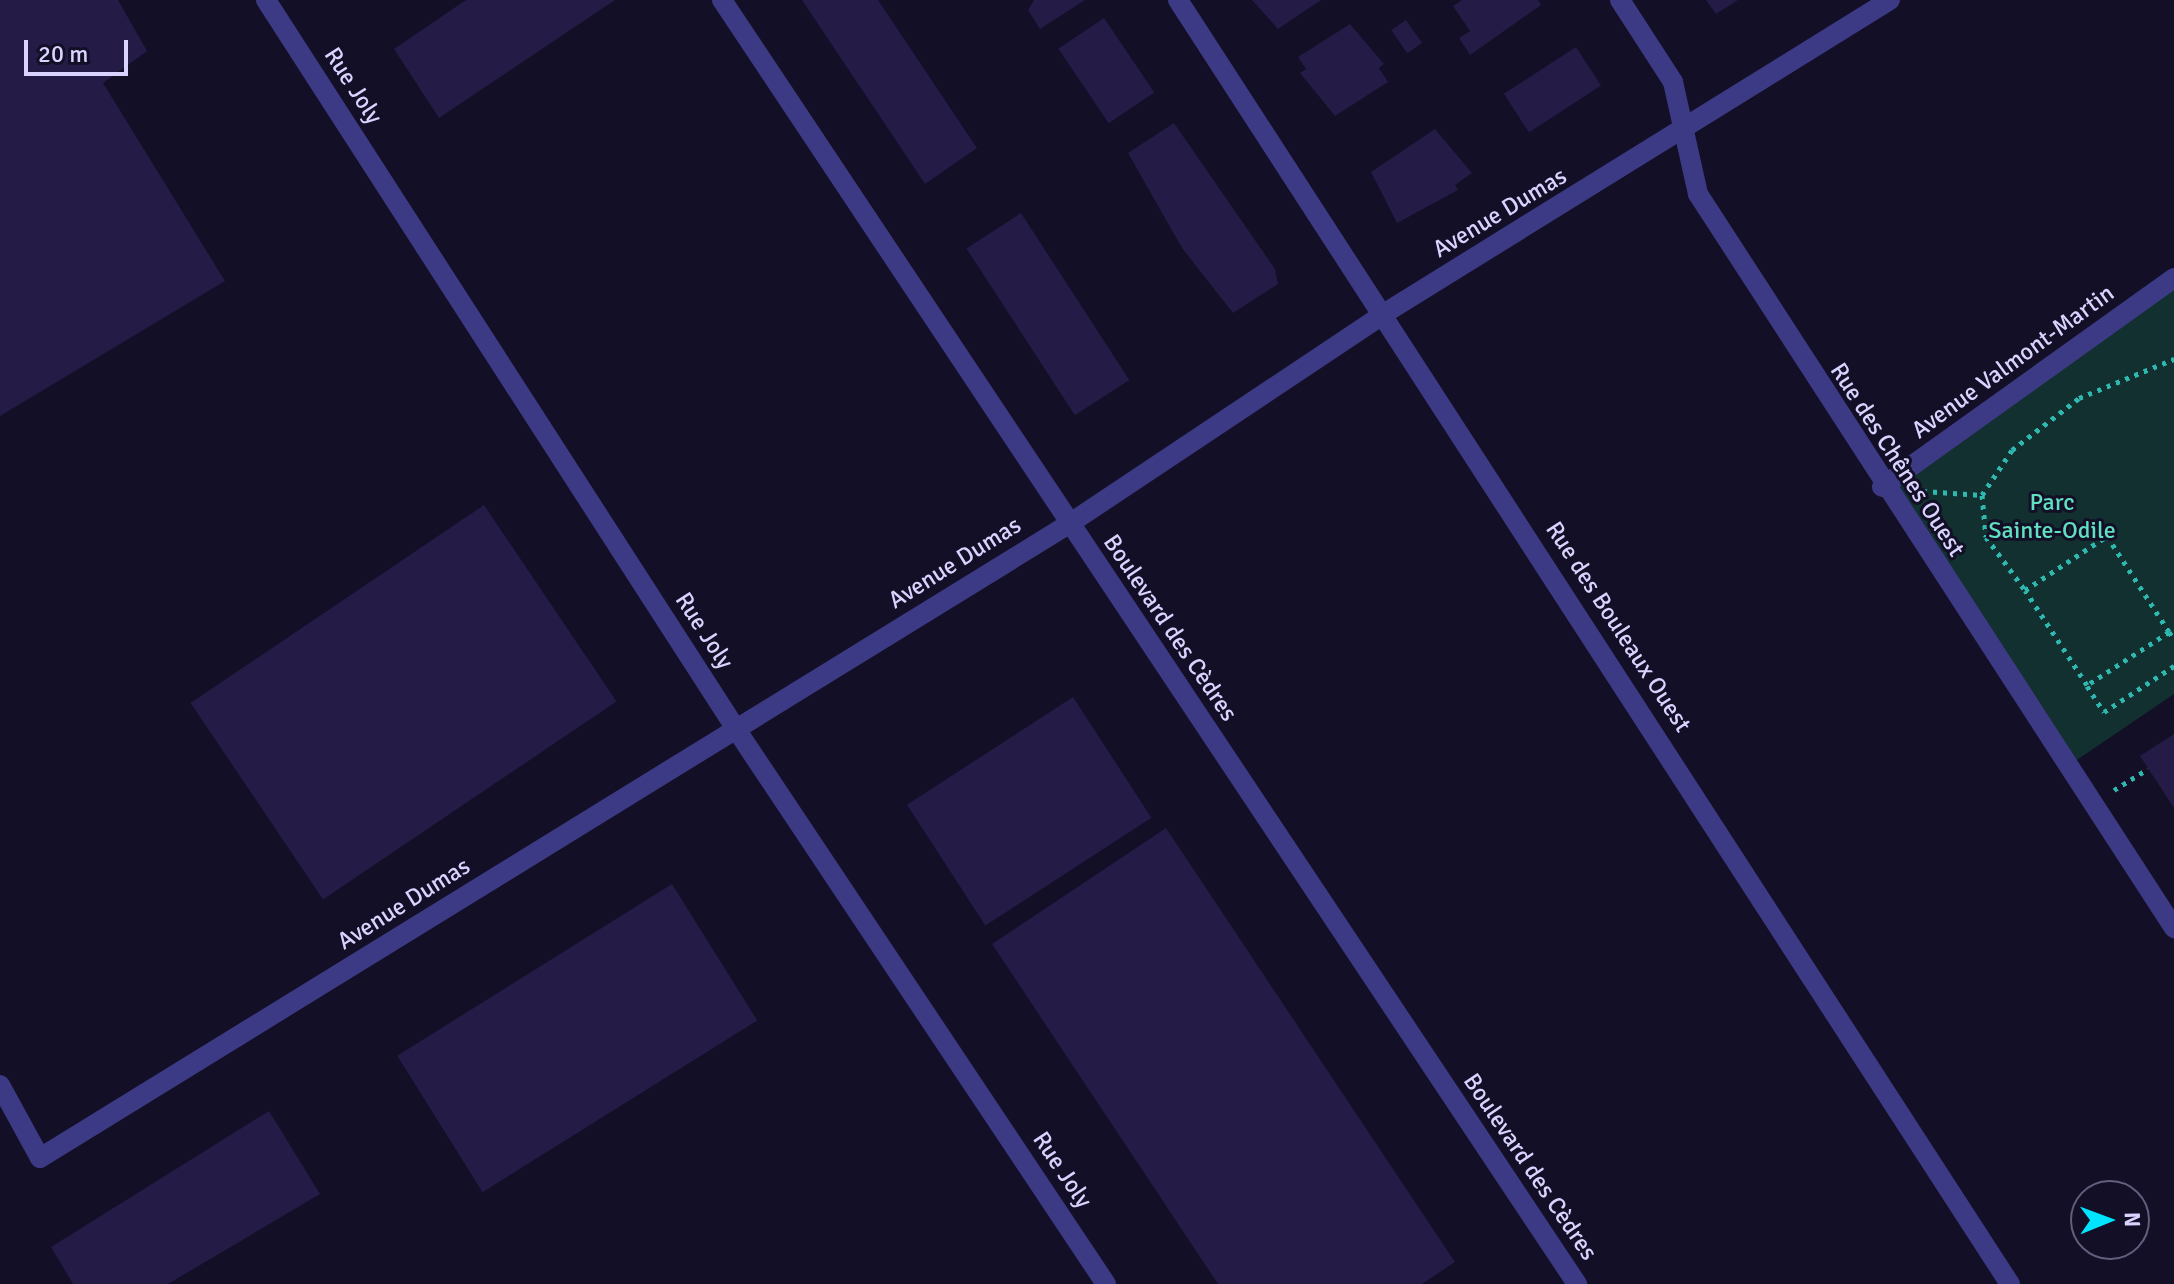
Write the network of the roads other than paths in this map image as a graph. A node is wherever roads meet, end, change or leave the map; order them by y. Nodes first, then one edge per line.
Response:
1 (266, 0) edge
2 (722, 0) edge
3 (1178, 0) edge
4 (1620, 0) edge
5 (1890, 0) edge
6 (1685, 131) junction
7 (2174, 278) edge
8 (1385, 313) junction
9 (1882, 487) junction
10 (1069, 524) junction
11 (736, 729) junction
12 (2174, 928) edge
13 (0, 1085) edge
14 (1106, 1284) edge
15 (1577, 1284) edge
16 (2010, 1284) edge

1 - 11 street, Rue Joly
2 - 10 street, Boulevard des Cèdres
3 - 8 street, Rue des Bouleaux Ouest
4 - 6 street, Rue des Chênes Ouest
5 - 6 street, Avenue Dumas
6 - 8 street, Avenue Dumas
6 - 9 street, Rue des Chênes Ouest
7 - 9 street, Avenue Valmont-Martin
8 - 10 street, Avenue Dumas
8 - 16 street, Rue des Bouleaux Ouest
9 - 12 street, Rue des Chênes Ouest
10 - 11 street, Avenue Dumas
10 - 15 street, Boulevard des Cèdres
11 - 13 street, Avenue Dumas
11 - 14 street, Rue Joly

